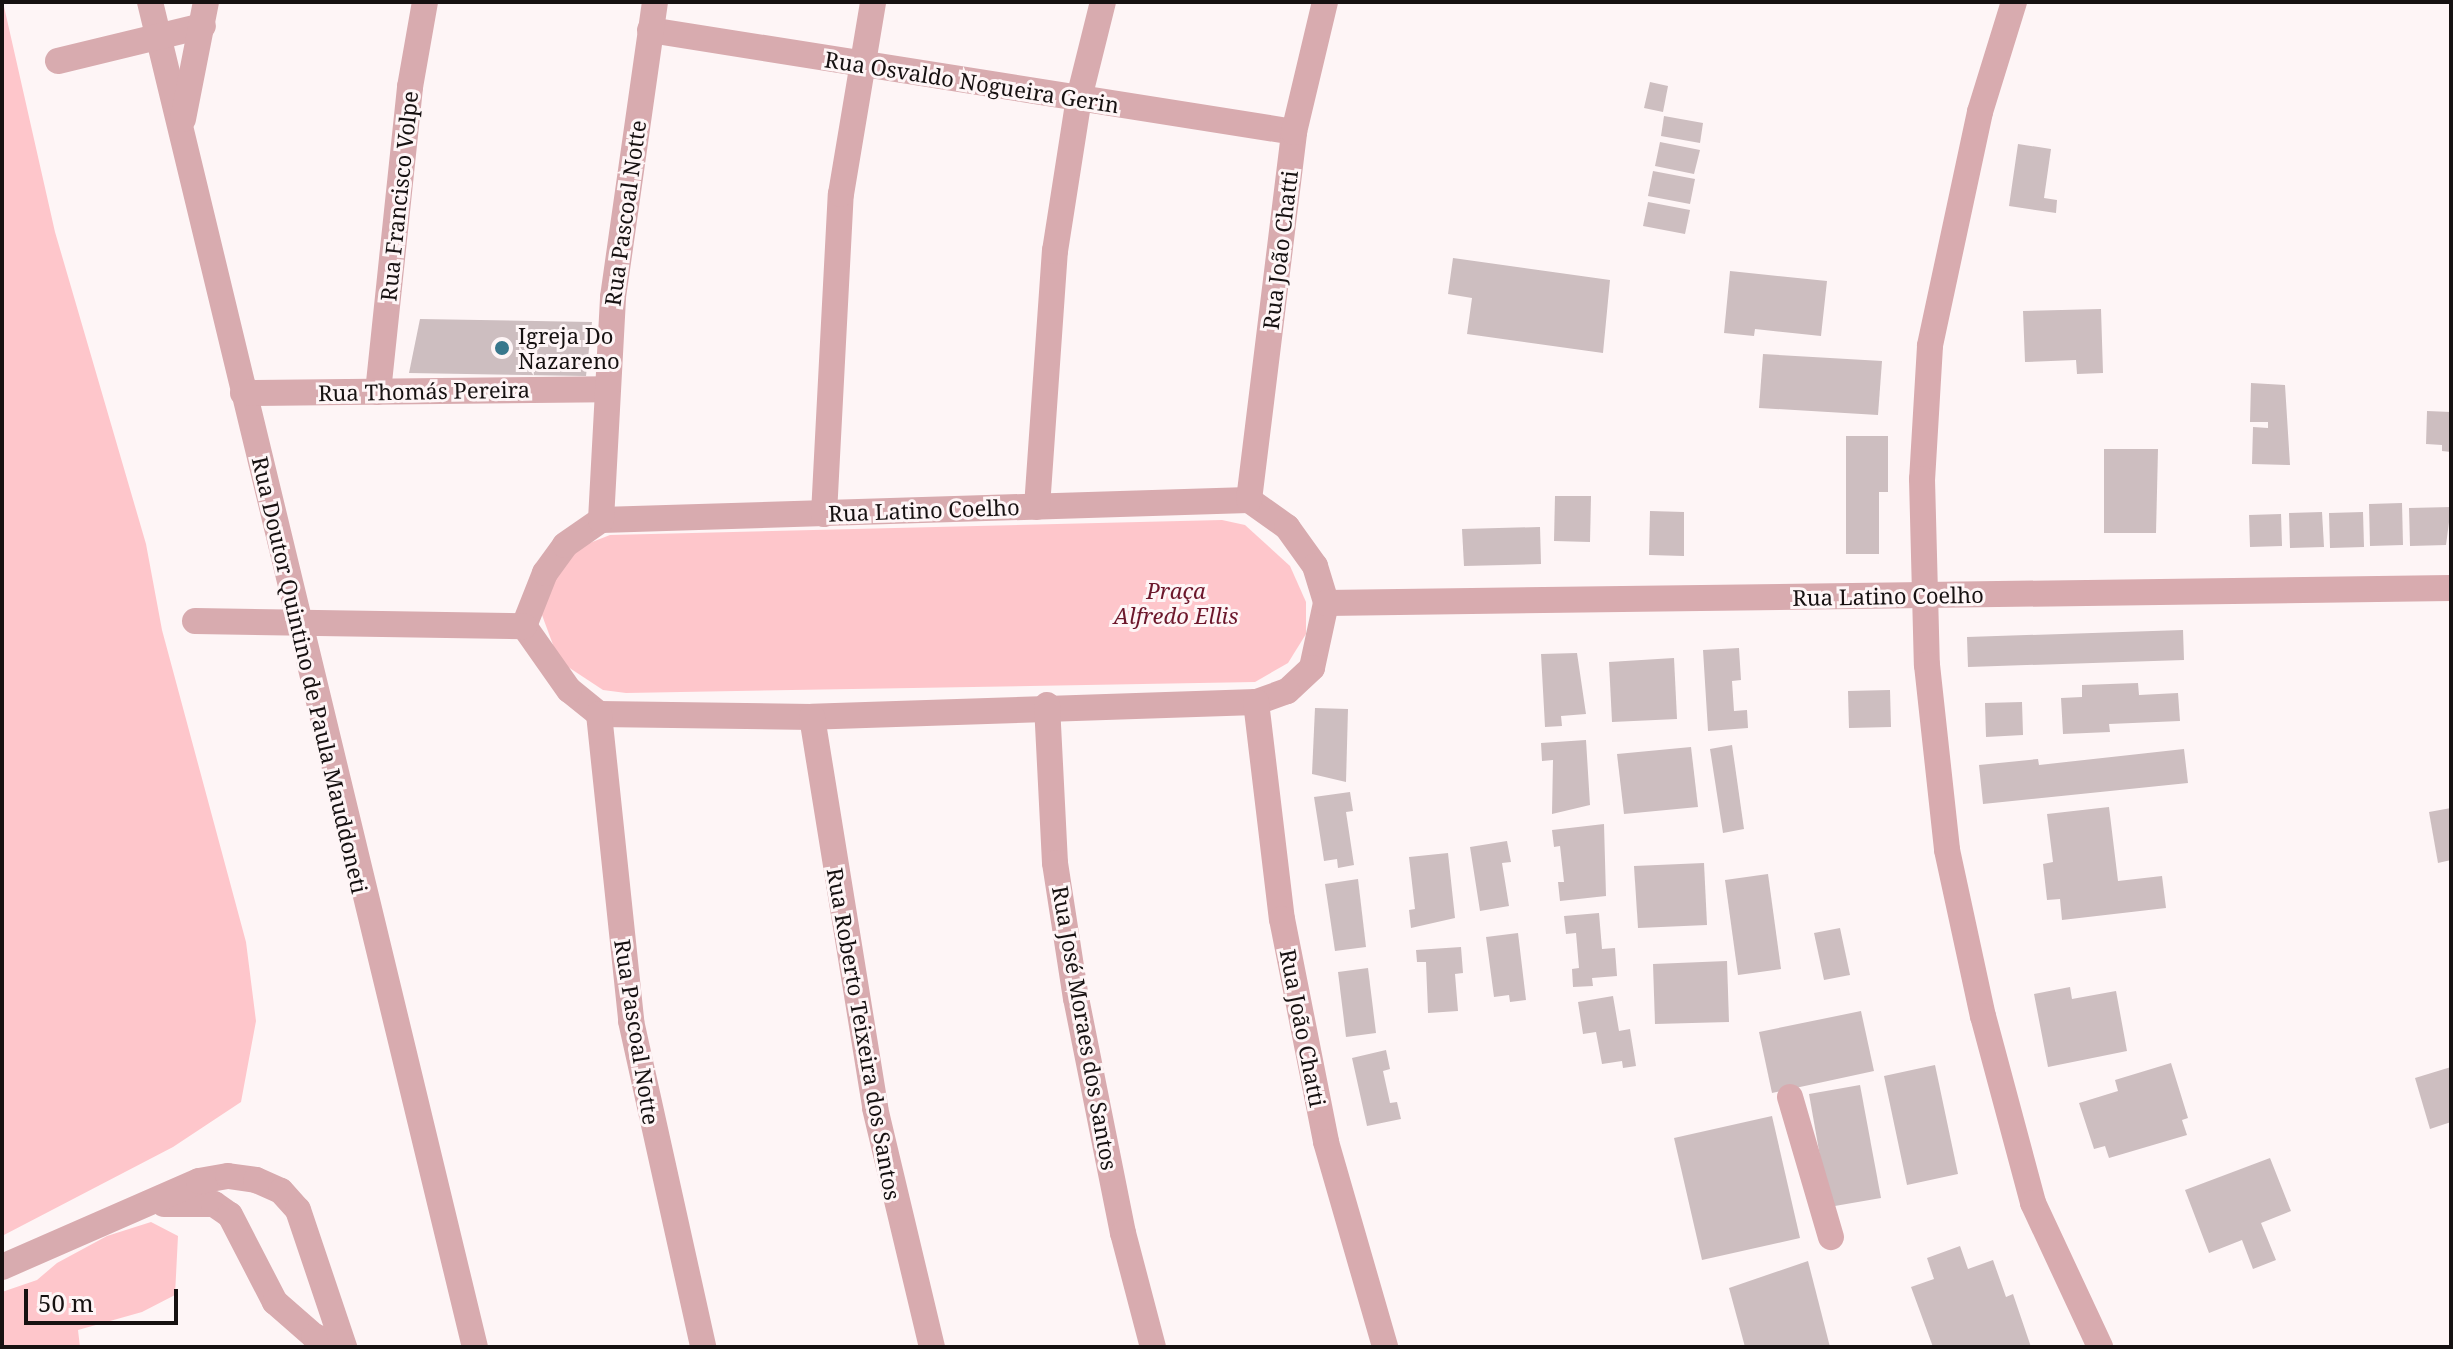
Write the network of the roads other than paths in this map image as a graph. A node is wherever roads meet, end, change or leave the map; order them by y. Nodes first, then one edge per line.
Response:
1 (150, 2) edge
2 (425, 2) edge
3 (655, 2) edge
4 (873, 2) edge
5 (1103, 2) edge
6 (1325, 2) edge
7 (2014, 2) edge
8 (204, 14) edge
9 (650, 30) junction
10 (157, 36) junction
11 (58, 61) dead end
12 (863, 65) junction
13 (1079, 98) junction
14 (182, 127) junction
15 (1294, 132) junction
16 (605, 389) junction
17 (378, 392) junction
18 (243, 393) junction
19 (1249, 500) junction
20 (1037, 507) junction
21 (824, 514) junction
22 (601, 520) junction
23 (2451, 588) edge
24 (1924, 595) junction
25 (1326, 603) junction
26 (296, 619) junction
27 (195, 621) dead end
28 (524, 626) junction
29 (1256, 702) junction
30 (1047, 705) junction
31 (599, 714) junction
32 (812, 717) junction
33 (1790, 1097) dead end
34 (148, 1205) junction
35 (1831, 1237) dead end
36 (2, 1267) edge
37 (342, 1347) edge
38 (475, 1347) edge
39 (703, 1347) edge
40 (932, 1347) edge
41 (1153, 1347) edge
42 (1385, 1347) edge
43 (2100, 1347) edge

1 - 10 street, Rua Doutor Quintino de Paula Mauddoneti
2 - 17 street, Rua Francisco Volpe
3 - 9 street, Rua Pascoal Notte
4 - 12 street
5 - 13 street
6 - 15 street, Rua João Chatti
7 - 24 street
8 - 10 street
8 - 14 street
9 - 12 street, Rua Osvaldo Nogueira Gerin
9 - 16 street, Rua Pascoal Notte
10 - 11 street
10 - 14 street, Rua Doutor Quintino de Paula Mauddoneti
12 - 13 street, Rua Osvaldo Nogueira Gerin
12 - 21 street
13 - 15 street, Rua Osvaldo Nogueira Gerin
13 - 20 street
14 - 18 street, Rua Doutor Quintino de Paula Mauddoneti
15 - 19 street, Rua João Chatti
16 - 17 street, Rua Thomás Pereira
16 - 22 street, Rua Pascoal Notte
17 - 18 street, Rua Thomás Pereira
18 - 26 street, Rua Doutor Quintino de Paula Mauddoneti
19 - 20 street, Rua Latino Coelho
19 - 25 street
20 - 21 street, Rua Latino Coelho
21 - 22 street, Rua Latino Coelho
22 - 28 street
23 - 24 street, Rua Latino Coelho
24 - 25 street, Rua Latino Coelho
24 - 43 street
25 - 29 street
26 - 27 street
26 - 28 street
26 - 38 street, Rua Doutor Quintino de Paula Mauddoneti
28 - 31 street
29 - 30 street
29 - 42 street, Rua João Chatti
30 - 32 street
30 - 41 street, Rua José Moraes dos Santos
31 - 32 street
31 - 39 street, Rua Pascoal Notte
32 - 40 street, Rua Roberto Teixeira dos Santos
33 - 35 street
34 - 36 street
34 - 37 street
34 - 37 street

